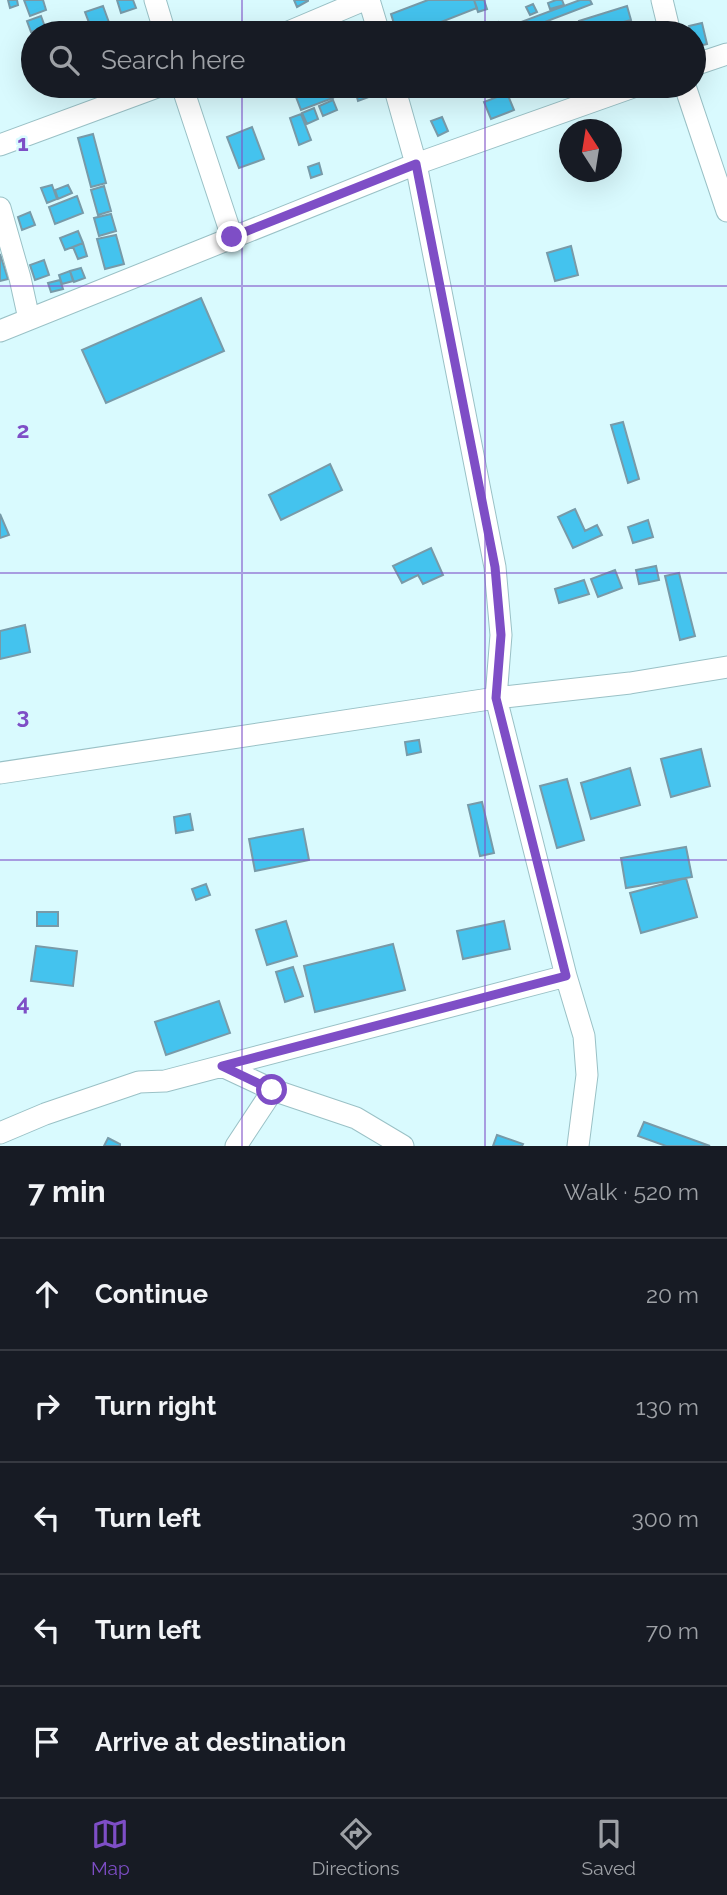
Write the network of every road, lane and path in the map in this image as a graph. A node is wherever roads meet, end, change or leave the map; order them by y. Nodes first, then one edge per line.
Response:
1 (155, 0) edge
2 (367, 0) edge
3 (662, 0) edge
4 (162, 21) edge
5 (315, 21) edge
6 (375, 21) edge
7 (667, 21) edge
8 (727, 54) edge
9 (706, 61) edge
10 (127, 98) edge
11 (186, 98) edge
12 (397, 98) edge
13 (602, 98) edge
14 (689, 98) edge
15 (0, 145) edge
16 (416, 164) junction
17 (0, 208) edge
18 (727, 211) edge
19 (232, 237) junction
20 (29, 319) junction
21 (0, 331) edge
22 (727, 667) edge
23 (496, 698) junction
24 (0, 773) edge
25 (566, 976) junction
26 (222, 1066) junction
27 (272, 1090) junction
28 (0, 1133) edge
29 (236, 1146) edge
30 (403, 1146) edge
31 (578, 1146) edge

1 - 4 street
2 - 5 street
2 - 6 street
3 - 7 street
8 - 9 street
10 - 15 street
11 - 19 street
12 - 16 street
13 - 16 street
14 - 18 street
16 - 19 street
16 - 23 street
17 - 20 street
19 - 20 street
20 - 21 street
22 - 23 street
23 - 24 street
23 - 25 street
25 - 26 street
25 - 31 street
26 - 27 street
26 - 28 street
27 - 29 street
27 - 30 street

